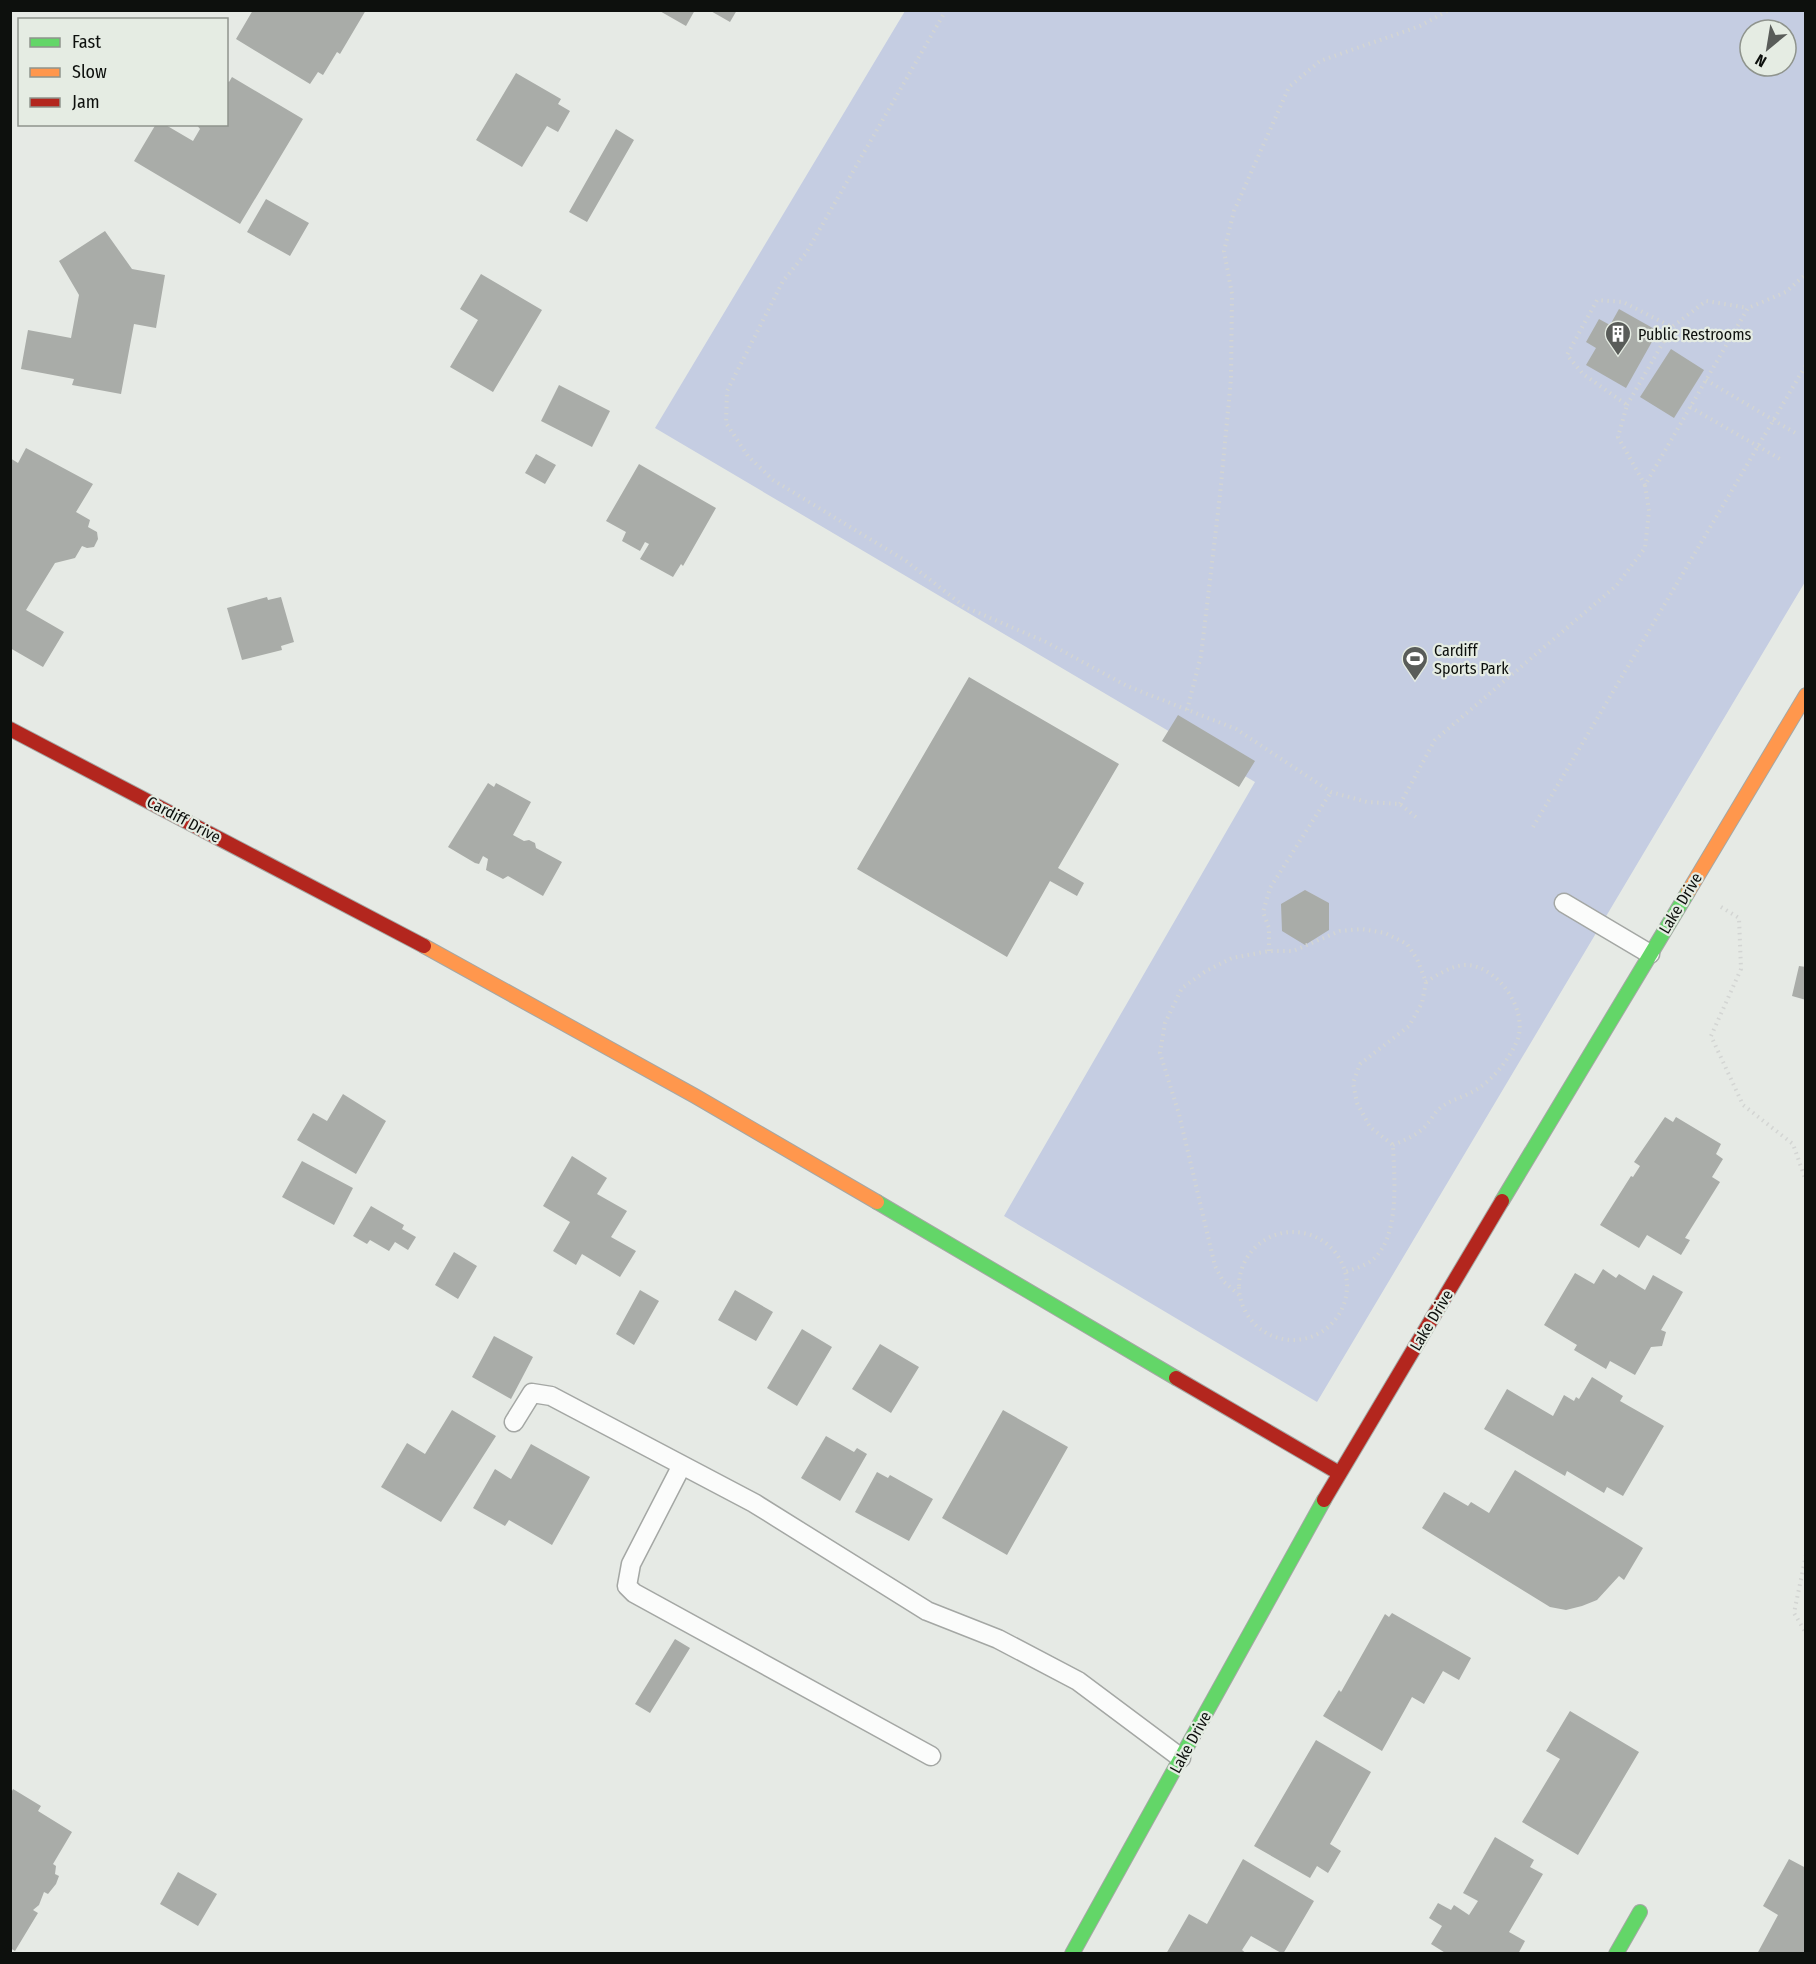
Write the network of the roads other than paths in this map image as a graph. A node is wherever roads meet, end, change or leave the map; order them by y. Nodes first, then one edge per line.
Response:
1 (1806, 696) edge
2 (10, 729) edge
3 (1564, 903) dead end
4 (1650, 954) junction
5 (514, 1422) dead end
6 (682, 1466) junction
7 (1339, 1473) junction
8 (931, 1756) dead end
9 (1181, 1758) junction
10 (1640, 1912) dead end
11 (1072, 1953) edge
12 (1616, 1953) edge

1 - 4 street, Lake Drive
2 - 7 street, Cardiff Drive
3 - 4 lane
4 - 7 street, Lake Drive
5 - 6 lane
6 - 8 lane
6 - 9 lane
7 - 9 street, Lake Drive
9 - 11 street, Lake Drive
10 - 12 street

